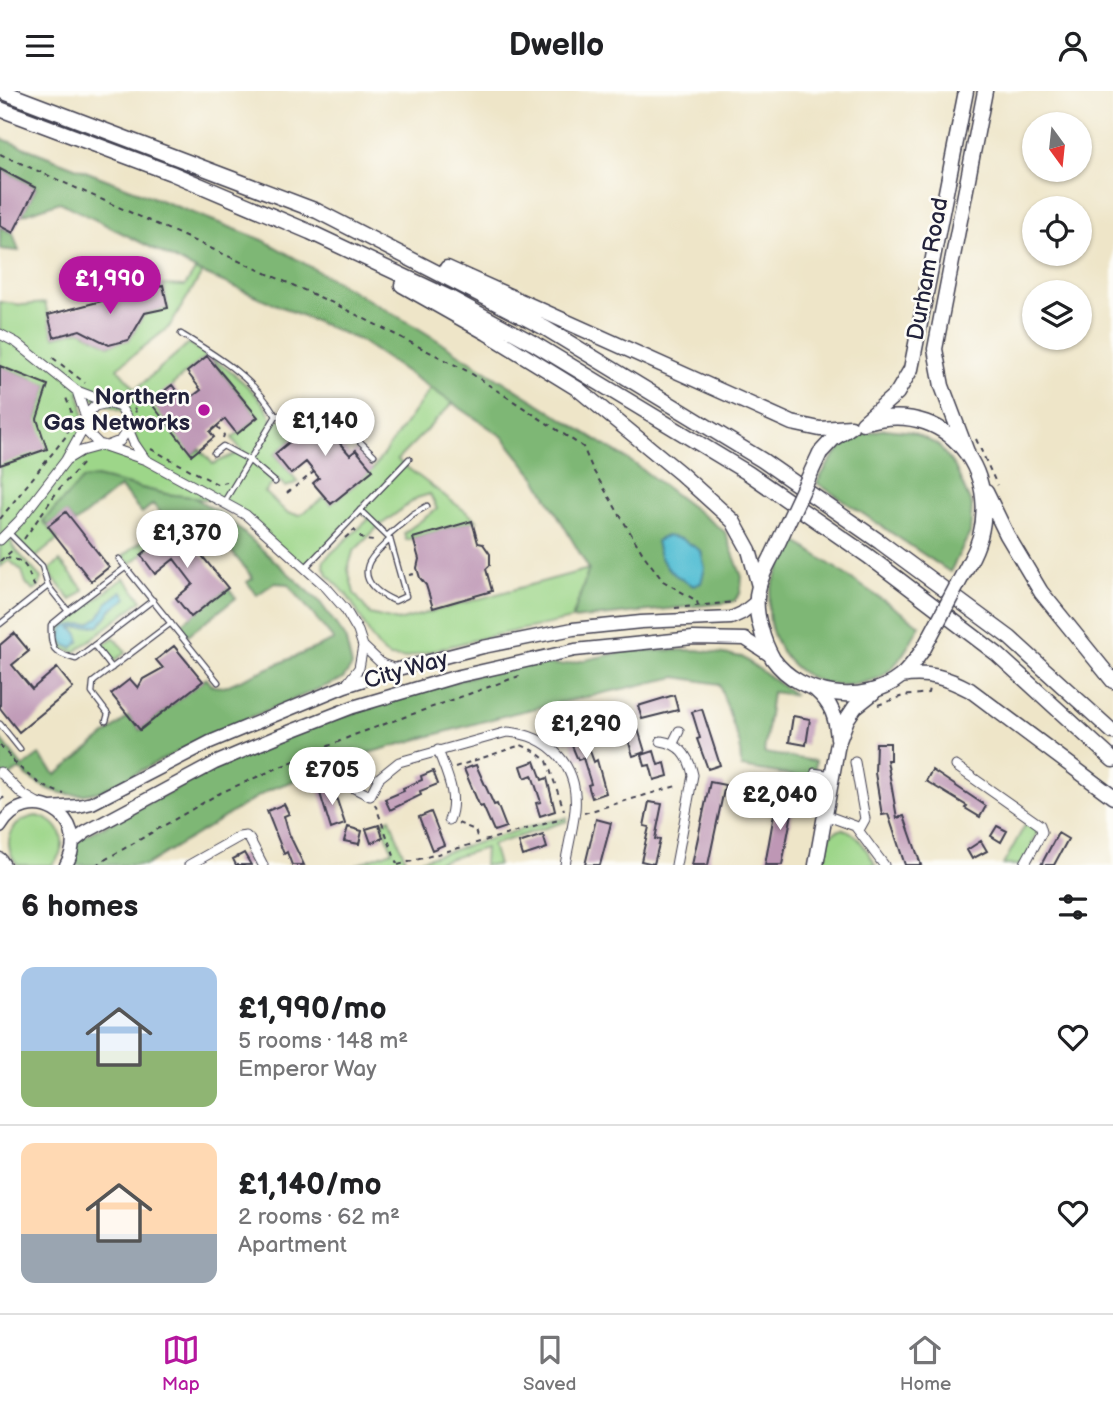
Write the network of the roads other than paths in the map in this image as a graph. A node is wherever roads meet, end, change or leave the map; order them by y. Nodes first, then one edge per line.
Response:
1 (1, 91) edge
2 (966, 91) edge
3 (985, 91) edge
4 (0, 109) edge
5 (317, 211) junction
6 (310, 232) junction
7 (0, 334) edge
8 (181, 334) dead end
9 (77, 391) junction
10 (108, 398) junction
11 (276, 416) junction
12 (86, 419) junction
13 (857, 425) junction
14 (128, 429) junction
15 (105, 445) junction
16 (967, 452) junction
17 (214, 453) dead end
18 (374, 455) dead end
19 (409, 459) dead end
20 (66, 460) junction
21 (146, 460) junction
22 (249, 460) junction
23 (275, 482) dead end
24 (990, 487) junction
25 (224, 502) junction
26 (427, 506) dead end
27 (360, 510) junction
28 (8, 533) junction
29 (389, 538) junction
30 (0, 541) edge
31 (119, 559) dead end
32 (125, 568) junction
33 (304, 568) junction
34 (48, 586) junction
35 (758, 593) junction
36 (153, 600) junction
37 (68, 611) junction
38 (170, 623) junction
39 (0, 624) edge
40 (94, 645) junction
41 (363, 646) junction
42 (774, 659) junction
43 (112, 668) junction
44 (398, 669) junction
45 (900, 676) junction
46 (1113, 681) edge
47 (218, 682) dead end
48 (345, 687) junction
49 (881, 687) junction
50 (816, 690) junction
51 (106, 721) dead end
52 (0, 724) edge
53 (679, 731) dead end
54 (1113, 732) edge
55 (661, 741) dead end
56 (673, 743) junction
57 (838, 743) junction
58 (20, 749) dead end
59 (438, 750) junction
60 (1113, 760) edge
61 (855, 762) dead end
62 (956, 766) dead end
63 (814, 771) dead end
64 (0, 772) edge
65 (833, 774) junction
66 (342, 782) dead end
67 (1113, 797) edge
68 (46, 806) junction
69 (825, 815) junction
70 (449, 820) road end
71 (0, 827) edge
72 (859, 830) junction
73 (73, 842) junction
74 (0, 859) edge
75 (4, 865) edge
76 (66, 865) edge
77 (189, 865) edge
78 (263, 865) edge
79 (565, 865) edge
80 (676, 865) edge
81 (816, 865) edge
82 (884, 865) edge
83 (1024, 865) edge

1 - 5 highway
2 - 13 highway, Durham Road
3 - 16 highway, Durham Road
4 - 6 highway
5 - 13 highway
5 - 54 highway
6 - 35 highway
6 - 60 highway
7 - 9 street
8 - 11 lane
9 - 10 street
9 - 12 street
10 - 12 street
10 - 14 street
11 - 18 lane
11 - 22 lane
12 - 15 street
12 - 20 street
13 - 16 highway
13 - 35 highway, bridge
14 - 15 street
14 - 21 street
15 - 20 street
15 - 21 street
16 - 24 highway
17 - 22 lane
19 - 27 lane
20 - 28 street
21 - 25 street
22 - 23 lane
22 - 25 lane
24 - 45 highway, bridge
24 - 46 highway
25 - 33 street
26 - 29 lane
27 - 29 lane
27 - 33 lane
28 - 30 street
28 - 34 lane
29 - 29 lane
31 - 32 lane
32 - 36 lane
32 - 37 lane
33 - 41 street
34 - 37 lane
34 - 39 lane
35 - 42 highway
35 - 44 main road, City Way
36 - 38 lane
36 - 40 lane
37 - 40 lane
38 - 43 lane
38 - 47 lane
40 - 43 lane
41 - 44 street
41 - 48 street
42 - 50 highway
42 - 73 main road, City Way
43 - 51 lane
44 - 48 main road, City Way
45 - 49 highway
45 - 67 highway
48 - 68 main road, City Way
49 - 50 highway
49 - 57 highway
50 - 57 highway
52 - 58 lane
53 - 56 street
55 - 56 street
56 - 80 street
57 - 65 highway
59 - 66 street
59 - 70 street
59 - 79 street
61 - 72 street
62 - 83 street
63 - 65 lane
64 - 68 street
65 - 69 highway
68 - 71 main road, City Way
68 - 73 main road
69 - 72 street
69 - 81 highway
72 - 82 street
73 - 76 main road
74 - 75 main road
77 - 78 street

